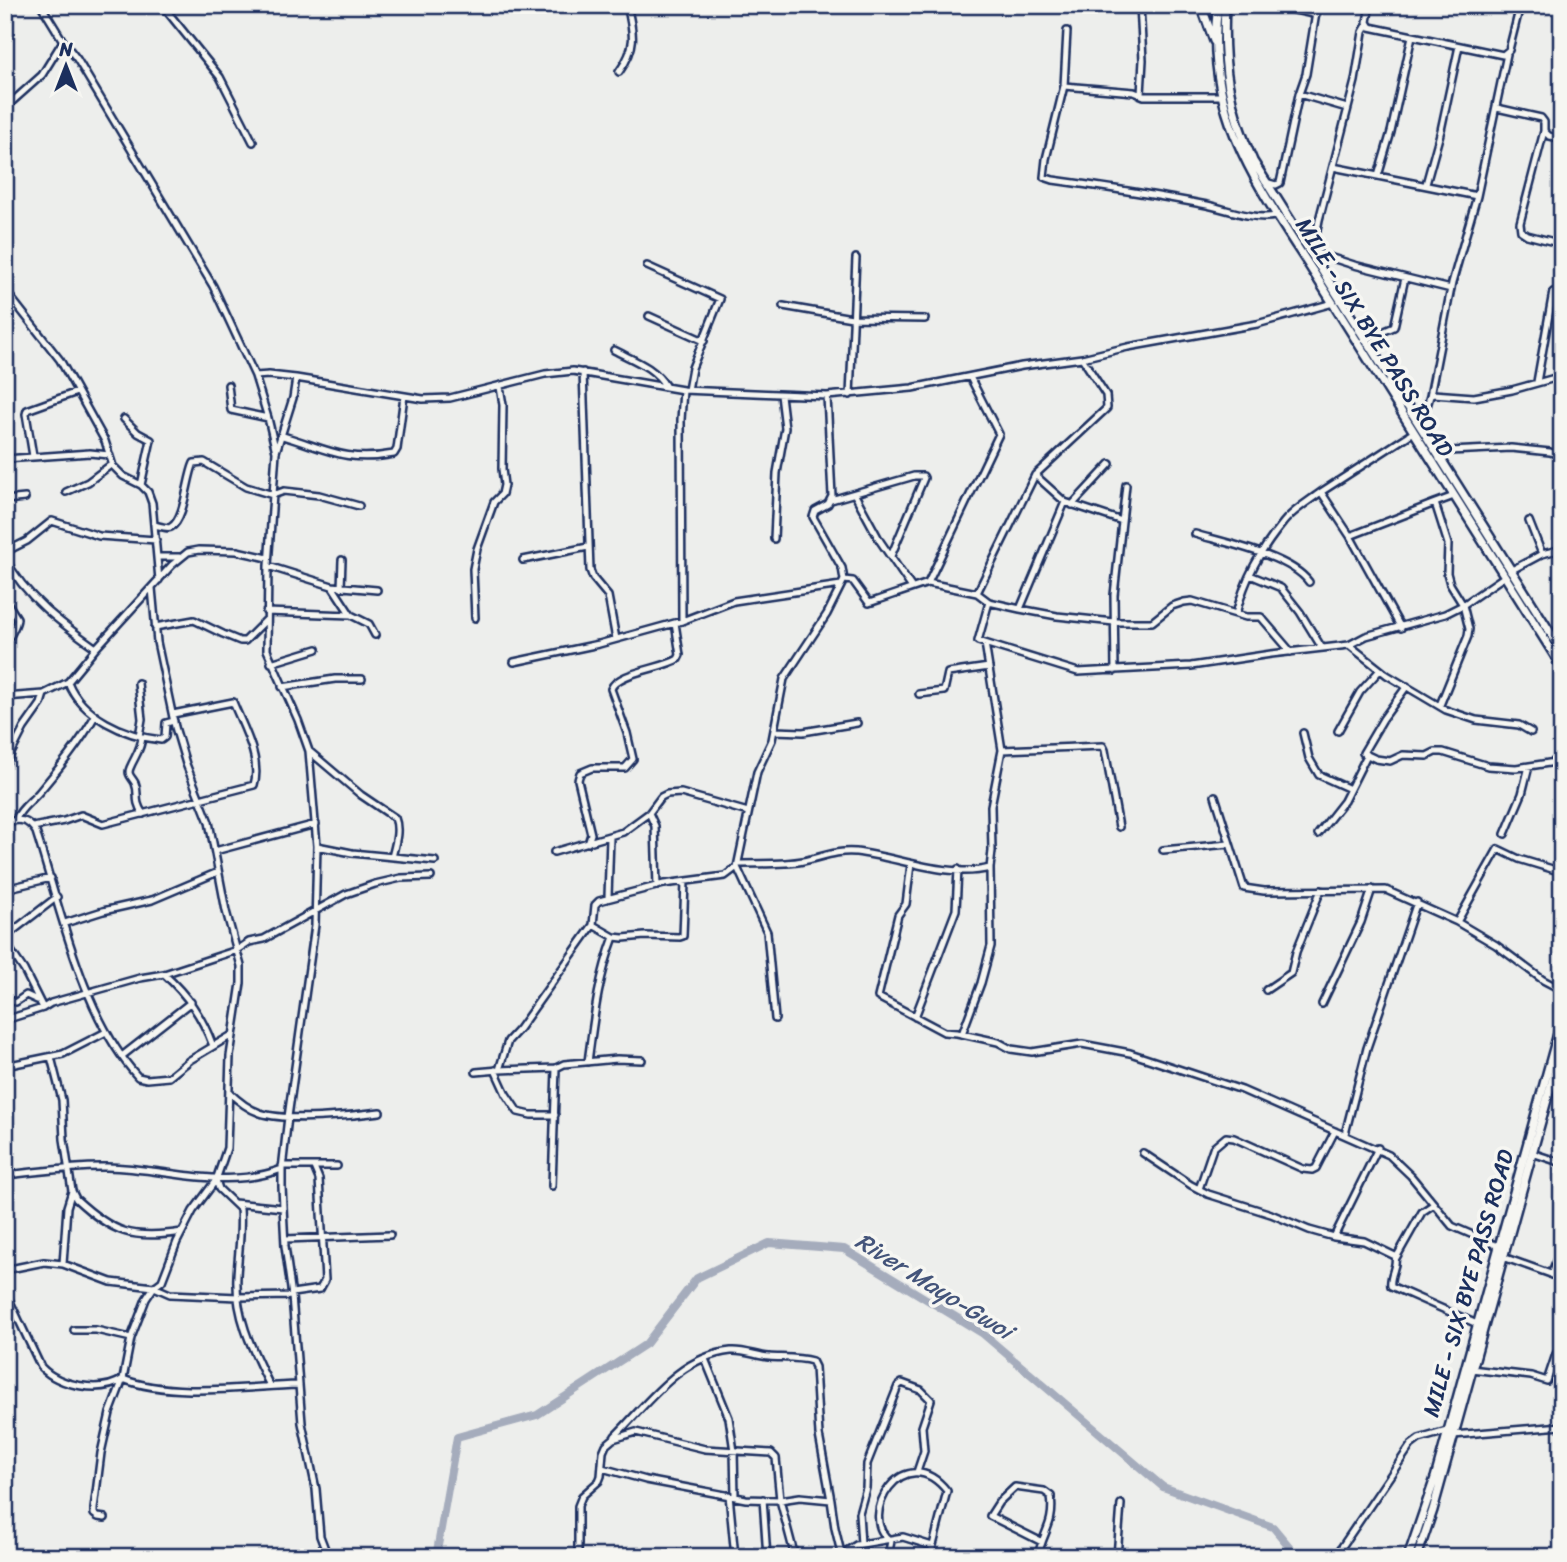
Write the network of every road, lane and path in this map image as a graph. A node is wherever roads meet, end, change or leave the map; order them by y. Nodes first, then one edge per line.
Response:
1 (41, 5) edge
2 (162, 5) edge
3 (627, 5) edge
4 (1140, 5) edge
5 (1201, 5) edge
6 (1218, 5) edge
7 (1226, 5) edge
8 (1272, 5) edge
9 (1320, 5) edge
10 (1370, 5) edge
11 (1502, 5) edge
12 (1519, 7) edge
13 (1316, 13) junction
14 (1367, 25) junction
15 (1067, 31) dead end
16 (1412, 36) junction
17 (63, 41) junction
18 (1215, 44) junction
19 (1459, 46) junction
20 (1507, 54) junction
21 (1224, 68) junction
22 (619, 72) dead end
23 (1064, 86) junction
24 (1141, 94) junction
25 (1299, 94) junction
26 (1221, 96) junction
27 (5, 108) edge
28 (1347, 108) junction
29 (1497, 108) junction
30 (1544, 131) junction
31 (1562, 139) edge
32 (253, 142) dead end
33 (1332, 167) junction
34 (1378, 176) junction
35 (1265, 182) junction
36 (1426, 184) junction
37 (1477, 196) junction
38 (1276, 216) junction
39 (1562, 244) edge
40 (1313, 254) junction
41 (856, 258) dead end
42 (647, 266) dead end
43 (1405, 278) junction
44 (1451, 289) junction
45 (5, 290) edge
46 (1553, 292) dead end
47 (1333, 303) junction
48 (783, 306) dead end
49 (649, 316) dead end
50 (852, 318) junction
51 (925, 319) dead end
52 (1364, 340) junction
53 (704, 341) junction
54 (614, 350) dead end
55 (1083, 358) junction
56 (583, 373) junction
57 (254, 376) junction
58 (1562, 376) edge
59 (970, 377) junction
60 (296, 378) junction
61 (1537, 382) junction
62 (228, 385) dead end
63 (500, 387) junction
64 (666, 387) junction
65 (686, 390) junction
66 (77, 392) junction
67 (781, 395) junction
68 (850, 395) junction
69 (404, 396) junction
70 (1430, 396) junction
71 (827, 397) junction
72 (1397, 399) junction
73 (1410, 412) junction
74 (268, 418) junction
75 (124, 419) dead end
76 (1414, 432) junction
77 (282, 436) junction
78 (276, 452) junction
79 (109, 455) junction
80 (33, 456) junction
81 (1562, 456) edge
82 (1439, 458) junction
83 (5, 459) edge
84 (112, 464) junction
85 (1110, 464) dead end
86 (1035, 475) junction
87 (141, 485) junction
88 (1126, 485) dead end
89 (66, 492) dead end
90 (1321, 492) junction
91 (273, 495) junction
92 (855, 495) junction
93 (1454, 496) junction
94 (25, 498) dead end
95 (5, 500) edge
96 (831, 500) junction
97 (1065, 502) junction
98 (1435, 503) junction
99 (1072, 505) junction
100 (359, 506) dead end
101 (1122, 520) junction
102 (1529, 521) dead end
103 (155, 525) junction
104 (1195, 534) dead end
105 (1350, 536) junction
106 (156, 540) junction
107 (774, 540) dead end
108 (588, 547) junction
109 (1562, 549) edge
110 (5, 552) edge
111 (1260, 553) junction
112 (1542, 554) junction
113 (180, 556) junction
114 (891, 556) junction
115 (158, 557) junction
116 (5, 558) edge
117 (268, 558) junction
118 (342, 560) dead end
119 (523, 560) dead end
120 (268, 566) junction
121 (1507, 574) junction
122 (1250, 575) junction
123 (159, 580) junction
124 (842, 582) junction
125 (1308, 582) dead end
126 (928, 583) junction
127 (332, 586) junction
128 (912, 587) junction
129 (152, 588) junction
130 (341, 588) junction
131 (377, 590) dead end
132 (977, 593) junction
133 (5, 599) edge
134 (989, 602) junction
135 (1463, 605) junction
136 (1020, 609) junction
137 (266, 612) junction
138 (1236, 614) junction
139 (351, 615) junction
140 (475, 618) dead end
141 (267, 620) junction
142 (679, 622) junction
143 (1114, 622) junction
144 (155, 627) junction
145 (1401, 628) junction
146 (375, 635) dead end
147 (617, 639) junction
148 (985, 643) junction
149 (1349, 645) junction
150 (96, 648) junction
151 (1322, 648) junction
152 (317, 649) dead end
153 (5, 651) edge
154 (1562, 651) edge
155 (1291, 652) junction
156 (514, 662) dead end
157 (271, 663) junction
158 (989, 667) junction
159 (1562, 667) edge
160 (1380, 670) junction
161 (1115, 671) junction
162 (362, 679) dead end
163 (68, 682) junction
164 (138, 682) dead end
165 (1407, 686) junction
166 (282, 687) junction
167 (44, 694) junction
168 (919, 694) dead end
169 (5, 697) edge
170 (1440, 705) junction
171 (95, 716) junction
172 (173, 718) junction
173 (858, 723) dead end
174 (775, 731) junction
175 (1338, 731) dead end
176 (1531, 732) dead end
177 (1303, 733) dead end
178 (141, 736) junction
179 (1002, 750) junction
180 (309, 751) junction
181 (1367, 755) junction
182 (1562, 761) edge
183 (5, 765) edge
184 (1529, 765) junction
185 (1350, 789) junction
186 (1215, 796) dead end
187 (199, 798) junction
188 (748, 812) junction
189 (649, 813) junction
190 (143, 814) junction
191 (16, 819) junction
192 (5, 823) edge
193 (316, 824) junction
194 (33, 827) junction
195 (1119, 827) dead end
196 (1318, 834) dead end
197 (1505, 834) dead end
198 (610, 837) junction
199 (588, 844) junction
200 (1229, 844) junction
201 (317, 846) junction
202 (1163, 850) dead end
203 (215, 851) junction
204 (554, 852) dead end
205 (392, 857) junction
206 (435, 861) dead end
207 (911, 864) junction
208 (738, 866) junction
209 (990, 868) junction
210 (958, 869) junction
211 (218, 872) junction
212 (1562, 872) edge
213 (431, 877) dead end
214 (51, 878) junction
215 (685, 882) junction
216 (657, 886) junction
217 (5, 889) edge
218 (1372, 889) junction
219 (1321, 890) junction
220 (57, 897) junction
221 (608, 897) junction
222 (1417, 902) junction
223 (316, 909) junction
224 (1457, 922) junction
225 (65, 923) junction
226 (593, 925) junction
227 (5, 937) edge
228 (614, 937) junction
229 (5, 943) edge
230 (237, 950) junction
231 (164, 974) junction
232 (1266, 990) dead end
233 (1562, 990) edge
234 (88, 994) junction
235 (5, 999) edge
236 (37, 1000) junction
237 (191, 1002) junction
238 (1322, 1004) dead end
239 (43, 1008) junction
240 (915, 1017) junction
241 (775, 1019) dead end
242 (1562, 1019) edge
243 (5, 1020) edge
244 (106, 1032) junction
245 (962, 1034) junction
246 (232, 1035) junction
247 (213, 1046) junction
248 (1562, 1046) edge
249 (122, 1056) junction
250 (51, 1057) junction
251 (642, 1060) dead end
252 (589, 1062) junction
253 (5, 1066) edge
254 (556, 1068) junction
255 (497, 1070) junction
256 (476, 1072) dead end
257 (1558, 1076) edge
258 (229, 1092) junction
259 (380, 1112) dead end
260 (555, 1115) junction
261 (288, 1117) junction
262 (1335, 1131) junction
263 (1345, 1135) junction
264 (1378, 1148) junction
265 (1143, 1153) dead end
266 (1532, 1153) junction
267 (1562, 1163) edge
268 (337, 1166) dead end
269 (314, 1167) junction
270 (68, 1168) junction
271 (282, 1168) junction
272 (5, 1175) edge
273 (216, 1180) junction
274 (552, 1186) dead end
275 (1199, 1189) junction
276 (72, 1191) junction
277 (234, 1203) junction
278 (1434, 1204) junction
279 (284, 1208) junction
280 (182, 1232) junction
281 (390, 1235) dead end
282 (322, 1237) junction
283 (1334, 1237) junction
284 (285, 1239) junction
285 (1562, 1245) edge
286 (1499, 1246) junction
287 (1503, 1257) junction
288 (1396, 1258) junction
289 (63, 1264) junction
290 (5, 1270) edge
291 (1551, 1275) junction
292 (1562, 1278) edge
293 (154, 1287) junction
294 (5, 1291) edge
295 (292, 1294) junction
296 (238, 1297) junction
297 (1477, 1324) junction
298 (74, 1330) dead end
299 (1477, 1336) junction
300 (131, 1338) junction
301 (1562, 1353) edge
302 (705, 1359) junction
303 (1471, 1369) junction
304 (123, 1379) junction
305 (297, 1385) junction
306 (270, 1386) junction
307 (1562, 1426) edge
308 (1450, 1433) junction
309 (613, 1439) junction
310 (734, 1451) junction
311 (602, 1468) junction
312 (917, 1472) junction
313 (732, 1495) junction
314 (762, 1499) junction
315 (780, 1500) junction
316 (831, 1500) junction
317 (1121, 1504) dead end
318 (105, 1518) dead end
319 (891, 1541) junction
320 (1042, 1542) junction
321 (861, 1544) junction
322 (932, 1546) junction
323 (842, 1555) edge
324 (328, 1557) edge
325 (578, 1557) edge
326 (628, 1557) edge
327 (695, 1557) edge
328 (736, 1557) edge
329 (767, 1557) edge
330 (795, 1557) edge
331 (888, 1557) edge
332 (930, 1557) edge
333 (1040, 1557) edge
334 (1050, 1557) edge
335 (1117, 1557) edge
336 (1335, 1557) edge
337 (1408, 1557) edge
338 (1417, 1557) edge

1 - 17 street
2 - 32 street
3 - 22 street
4 - 24 street
5 - 18 street
6 - 18 street, MILE - SIX BYE PASS ROAD
7 - 21 street
8 - 13 street
9 - 13 street
10 - 14 street
11 - 12 street
12 - 20 street
13 - 25 street
14 - 16 street
14 - 28 street
15 - 23 street
16 - 19 street
16 - 34 street
17 - 27 street
17 - 57 street
18 - 21 street
18 - 26 street, MILE - SIX BYE PASS ROAD
19 - 20 street
19 - 36 street
20 - 29 street
21 - 35 street
23 - 24 street
23 - 38 street
24 - 26 street
25 - 28 street
25 - 35 street
26 - 38 street, MILE - SIX BYE PASS ROAD
28 - 33 street
29 - 30 street
29 - 37 street
30 - 31 street
30 - 39 street
33 - 34 street
33 - 40 street
34 - 36 street
35 - 40 street
36 - 37 street
37 - 44 street
38 - 47 street, MILE - SIX BYE PASS ROAD
40 - 43 street
40 - 52 street
41 - 50 street
42 - 53 street
43 - 44 street
43 - 52 street
44 - 70 street
45 - 66 street
46 - 61 street
47 - 55 street
47 - 72 street, MILE - SIX BYE PASS ROAD
48 - 50 street
49 - 53 street
50 - 51 street
50 - 68 street
52 - 72 street
53 - 65 street
54 - 64 street
55 - 59 street
55 - 86 street
56 - 63 street
56 - 64 street
56 - 108 street
57 - 60 street
57 - 74 street
58 - 61 street
59 - 68 street
59 - 126 street
60 - 69 street
60 - 77 street
61 - 70 street
62 - 74 street
63 - 69 street
63 - 140 street
64 - 65 street
65 - 67 street
65 - 142 street
66 - 79 street
66 - 80 street
67 - 71 street
67 - 107 street
68 - 71 street
69 - 77 street
70 - 73 street
71 - 96 street
72 - 73 street
72 - 76 street, MILE - SIX BYE PASS ROAD
73 - 82 street
74 - 78 street
75 - 87 street
76 - 90 street
76 - 93 street, MILE - SIX BYE PASS ROAD
77 - 78 street
78 - 91 street
79 - 80 street
79 - 84 street
80 - 83 street
81 - 82 street
82 - 121 street
84 - 87 street
84 - 89 street
85 - 99 street
86 - 97 street
86 - 132 street
87 - 103 street
88 - 101 street
90 - 105 street
90 - 111 street
91 - 100 street
91 - 103 street
91 - 117 street
92 - 96 street
92 - 114 street
92 - 114 street
93 - 98 street
93 - 121 street, MILE - SIX BYE PASS ROAD
94 - 95 street
96 - 124 street
97 - 99 street
97 - 136 street
98 - 105 street
98 - 135 street
99 - 101 street
101 - 143 street
102 - 112 street
103 - 106 street
104 - 111 street
105 - 145 street
106 - 110 street
106 - 115 street
108 - 119 street
108 - 147 street
109 - 112 street
111 - 122 street
111 - 125 street
112 - 121 street
113 - 115 street
113 - 117 street
113 - 123 street
114 - 128 street
115 - 123 street
116 - 150 street
117 - 120 street
118 - 130 street
120 - 127 street
120 - 137 street
121 - 135 street
121 - 154 street
121 - 159 street, MILE - SIX BYE PASS ROAD
122 - 138 street
122 - 151 street
123 - 129 street
124 - 128 street
124 - 142 street
124 - 174 street
126 - 128 street
126 - 132 street
127 - 130 street
127 - 139 street
129 - 144 street
129 - 150 street
130 - 131 street
132 - 134 street
133 - 153 street
134 - 136 street
134 - 148 street
135 - 145 street
135 - 170 street
136 - 143 street
137 - 139 street
137 - 141 street
138 - 143 street
138 - 155 street
139 - 146 street
141 - 144 street
141 - 157 street
142 - 147 street
142 - 199 street
143 - 161 street
144 - 172 street
145 - 149 street
147 - 156 street
148 - 158 street
148 - 161 street
149 - 151 street
149 - 160 street
150 - 163 street
151 - 155 street
152 - 157 street
155 - 161 street
157 - 166 street
158 - 168 street
158 - 179 street
160 - 165 street
160 - 175 street
162 - 166 street
163 - 167 street
163 - 171 street
164 - 178 street
165 - 170 street
165 - 181 street
166 - 180 street
167 - 169 street
167 - 183 street
170 - 176 street
171 - 178 street
171 - 191 street
172 - 178 street
172 - 187 street
172 - 187 street
173 - 174 street
174 - 188 street
177 - 185 street
178 - 190 street
179 - 195 street
179 - 209 street
180 - 193 street
180 - 205 street
181 - 184 street
181 - 185 street
182 - 184 street
184 - 197 street
185 - 196 street
186 - 200 street
187 - 190 street
187 - 203 street
188 - 189 street
188 - 208 street
189 - 198 street
189 - 216 street
190 - 194 street
191 - 192 street
191 - 194 street
193 - 201 street
193 - 203 street
194 - 214 street
198 - 199 street
198 - 221 street
199 - 204 street
200 - 202 street
200 - 219 street
201 - 205 street
201 - 223 street
203 - 211 street
205 - 206 street
207 - 208 street
207 - 210 street
207 - 240 street
208 - 215 street
208 - 241 street
209 - 210 street
209 - 245 street
210 - 240 street
211 - 225 street
211 - 230 street
212 - 224 street
213 - 223 street
214 - 217 street
214 - 220 street
215 - 216 street
215 - 228 street
216 - 221 street
218 - 219 street
218 - 222 street
218 - 238 street
219 - 232 street
220 - 225 street
220 - 227 street
221 - 226 street
222 - 224 street
222 - 263 street
223 - 230 street
223 - 261 street
224 - 233 street
225 - 234 street
226 - 228 street
226 - 255 street
228 - 252 street
229 - 236 street
230 - 231 street
230 - 246 street
231 - 234 street
231 - 237 street
234 - 239 street
234 - 244 street
235 - 236 street
236 - 239 street
237 - 247 street
237 - 249 street
239 - 243 street
240 - 245 street
242 - 286 street, MILE - SIX BYE PASS ROAD
244 - 249 street
244 - 250 street
245 - 262 street
246 - 247 street
246 - 258 street
247 - 249 street
248 - 257 street
250 - 253 street
250 - 270 street
251 - 252 street
252 - 254 street
254 - 255 street
254 - 260 street
255 - 256 street
255 - 260 street
257 - 266 street
258 - 261 street
258 - 273 street
259 - 261 street
260 - 274 street
261 - 271 street
262 - 263 street
262 - 275 street
263 - 264 street
264 - 278 street
264 - 283 street
265 - 275 street
266 - 267 street
266 - 287 street
268 - 269 street
269 - 271 street
269 - 282 street
270 - 272 street
270 - 273 street
270 - 276 street
271 - 273 street
271 - 279 street
273 - 277 street
273 - 280 street
275 - 283 street
276 - 280 street
276 - 289 street
277 - 279 street
277 - 296 street
278 - 286 street
278 - 288 street
279 - 284 street
280 - 293 street
281 - 282 street
282 - 284 street
282 - 295 street
283 - 288 street
284 - 295 street
285 - 291 street
286 - 297 street, MILE - SIX BYE PASS ROAD
287 - 291 street
287 - 299 street
288 - 297 street
289 - 290 street
289 - 293 street
291 - 292 street
293 - 296 street
293 - 300 street
294 - 304 street
295 - 296 street
295 - 305 street
296 - 306 street
297 - 299 street, MILE - SIX BYE PASS ROAD
298 - 300 street
299 - 303 street
299 - 308 street, MILE - SIX BYE PASS ROAD
300 - 304 street
301 - 303 street
302 - 309 street
302 - 310 street
302 - 316 street
303 - 308 street
304 - 306 street
304 - 318 street
305 - 306 street
305 - 324 street
307 - 308 street
308 - 336 street
308 - 337 street, MILE - SIX BYE PASS ROAD
308 - 338 street
309 - 310 street
309 - 311 street
310 - 313 street
310 - 315 street
311 - 313 street
311 - 325 street
312 - 319 street
312 - 321 street
312 - 322 street
313 - 314 street
313 - 328 street
314 - 315 street
314 - 329 street
315 - 316 street
315 - 330 street
316 - 323 street
317 - 335 street
319 - 321 street
319 - 322 street
319 - 331 street
320 - 320 street
320 - 333 street
321 - 323 street
322 - 332 street
326 - 327 street
333 - 334 street

